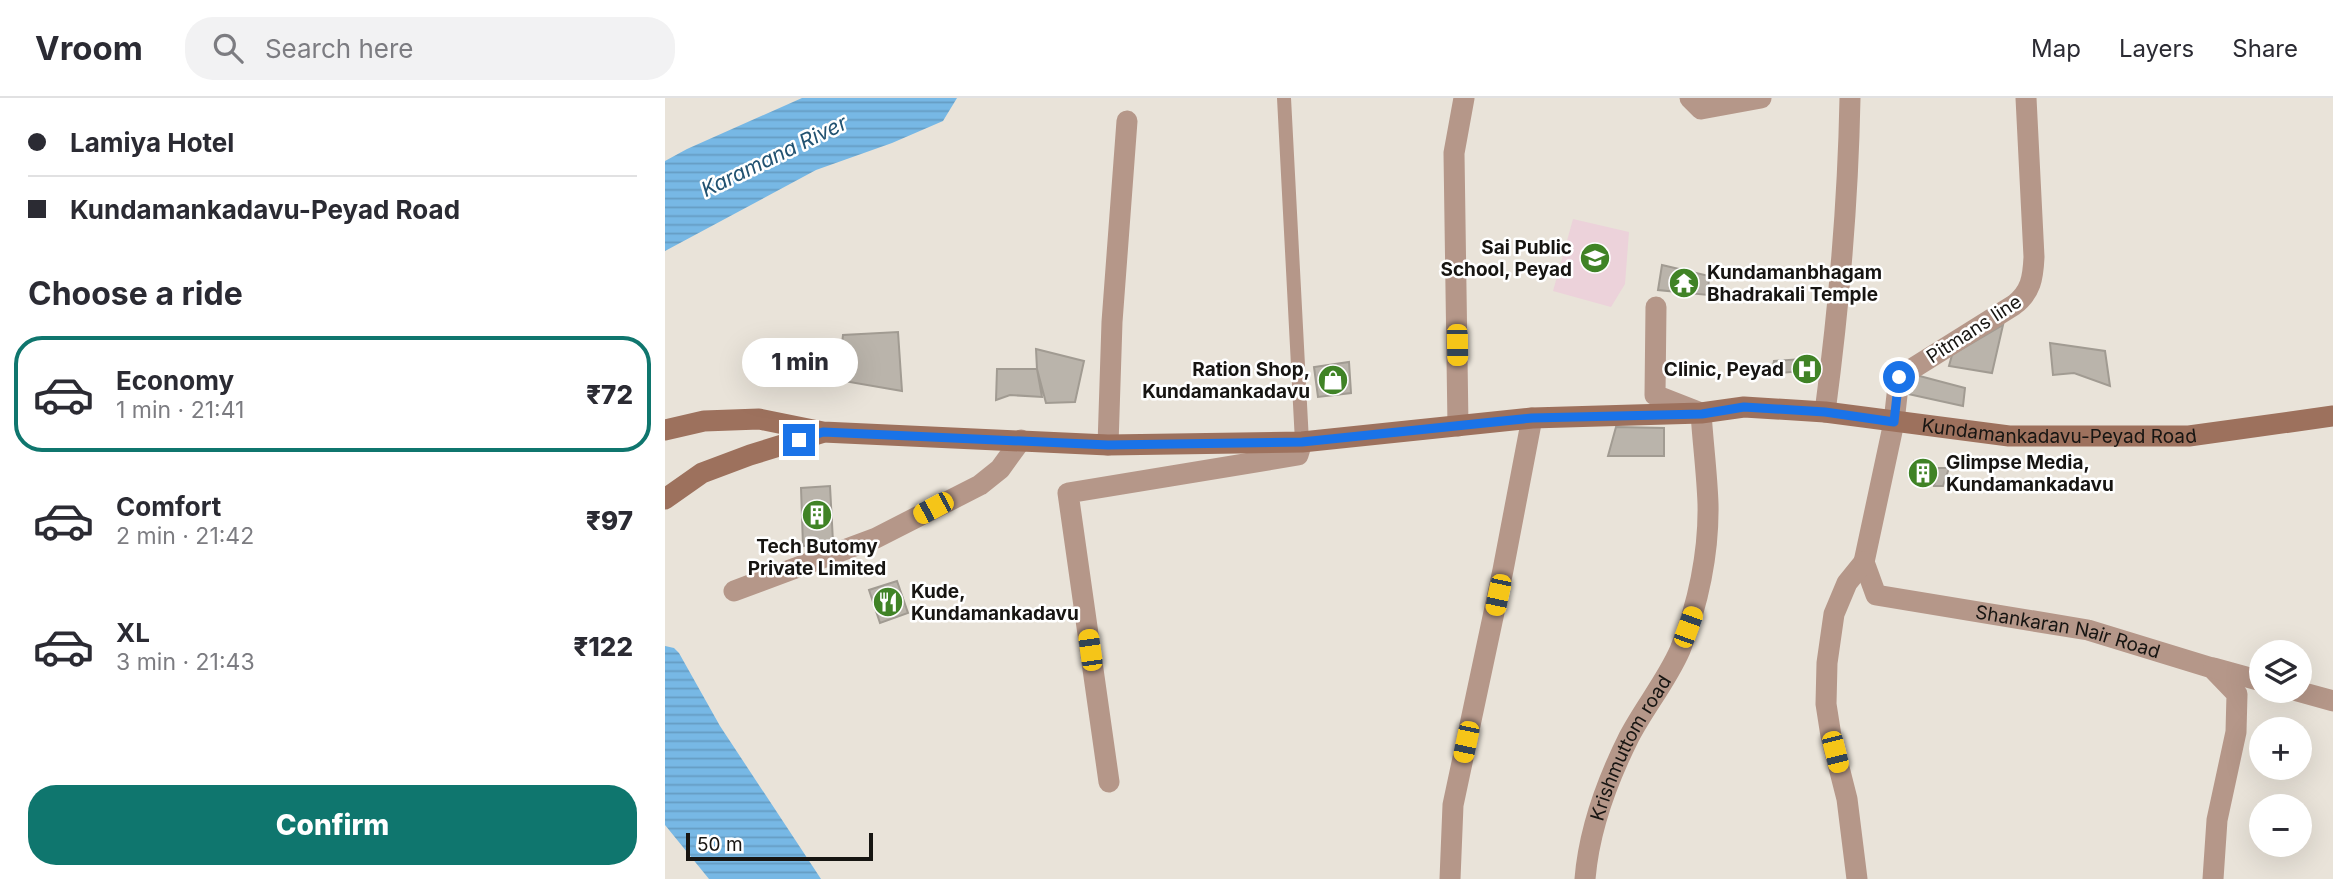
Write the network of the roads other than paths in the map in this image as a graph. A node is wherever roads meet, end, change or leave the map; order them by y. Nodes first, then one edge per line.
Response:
1 (1284, 98) edge
2 (1464, 98) edge
3 (1690, 98) edge
4 (1761, 98) edge
5 (1850, 98) edge
6 (2026, 98) edge
7 (1127, 121) dead end
8 (1656, 307) dead end
9 (1825, 412) junction
10 (1702, 414) junction
11 (2333, 416) edge
12 (1532, 418) junction
13 (1894, 422) junction
14 (1458, 426) junction
15 (665, 430) edge
16 (823, 432) junction
17 (1020, 440) junction
18 (1302, 442) junction
19 (1108, 445) junction
20 (665, 499) edge
21 (1864, 562) junction
22 (734, 591) dead end
23 (2212, 667) junction
24 (2249, 678) edge
25 (2312, 695) edge
26 (2333, 701) edge
27 (1109, 782) dead end
28 (1450, 879) edge
29 (1585, 879) edge
30 (1857, 879) edge
31 (2213, 879) edge

1 - 18 lane
2 - 14 street
3 - 4 street
5 - 9 street
6 - 13 street, Pitmans line
7 - 19 street
8 - 10 street
9 - 10 main road, Kundamankadavu-Peyad Road
9 - 13 main road, Kundamankadavu-Peyad Road
10 - 12 main road, Kundamankadavu-Peyad Road
10 - 29 street, Krishmuttom road
11 - 13 main road, Kundamankadavu-Peyad Road
12 - 14 main road, Kundamankadavu-Peyad Road
12 - 28 street
13 - 21 street
14 - 18 main road, Kundamankadavu-Peyad Road
15 - 16 main road, Kundamankadavu-Peyad Road
16 - 17 main road, Kundamankadavu-Peyad Road
16 - 20 main road, Kundamankadavu-Peyad Road
17 - 19 main road, Kundamankadavu-Peyad Road
17 - 22 street
18 - 19 main road, Kundamankadavu-Peyad Road
18 - 27 street
21 - 23 street, Shankaran Nair Road
21 - 30 street
23 - 24 street
23 - 31 street
25 - 26 street

